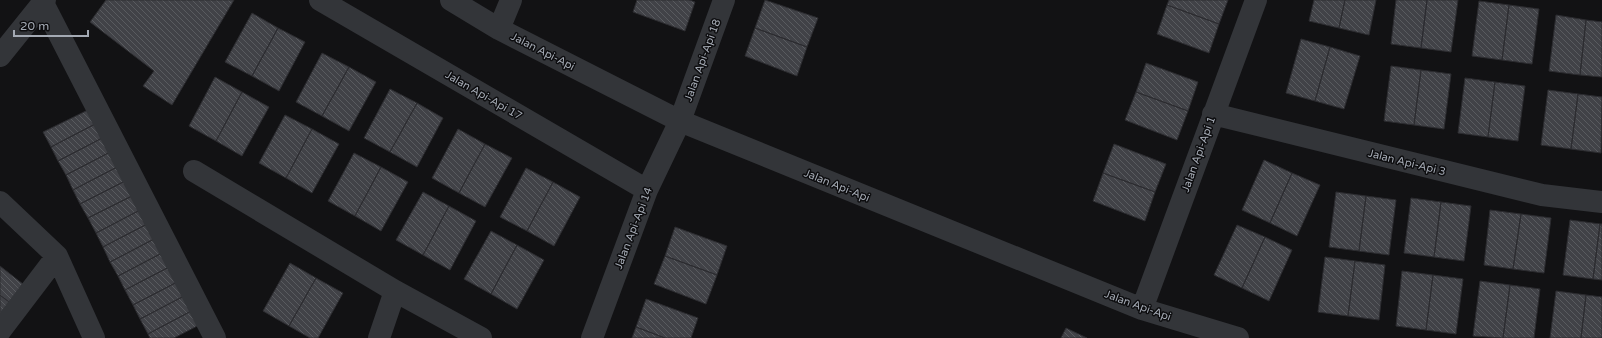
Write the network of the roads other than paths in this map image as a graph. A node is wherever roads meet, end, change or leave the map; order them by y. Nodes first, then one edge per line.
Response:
1 (320, 0) edge
2 (451, 0) edge
3 (510, 0) edge
4 (724, 0) edge
5 (1256, 0) edge
6 (44, 1) edge
7 (500, 29) junction
8 (0, 56) edge
9 (1213, 114) junction
10 (680, 121) junction
11 (194, 171) dead end
12 (647, 190) junction
13 (0, 202) edge
14 (1602, 202) edge
15 (57, 256) junction
16 (395, 291) junction
17 (1142, 309) junction
18 (0, 331) edge
19 (94, 338) edge
20 (215, 338) edge
21 (379, 338) edge
22 (481, 338) edge
23 (592, 338) edge
24 (1238, 338) edge

1 - 12 street, Jalan Api-Api 17
2 - 7 street, Jalan Api-Api
3 - 7 street
4 - 10 street, Jalan Api-Api 18
5 - 9 street, Jalan Api-Api 1
6 - 8 street
6 - 20 street
7 - 10 street, Jalan Api-Api
9 - 14 street, Jalan Api-Api 3
9 - 17 street, Jalan Api-Api 1
10 - 12 street, Jalan Api-Api 14
10 - 17 street, Jalan Api-Api
11 - 16 street
12 - 23 street, Jalan Api-Api 14
13 - 15 street
15 - 18 street
15 - 19 street
16 - 21 street
16 - 22 street
17 - 24 street, Jalan Api-Api

